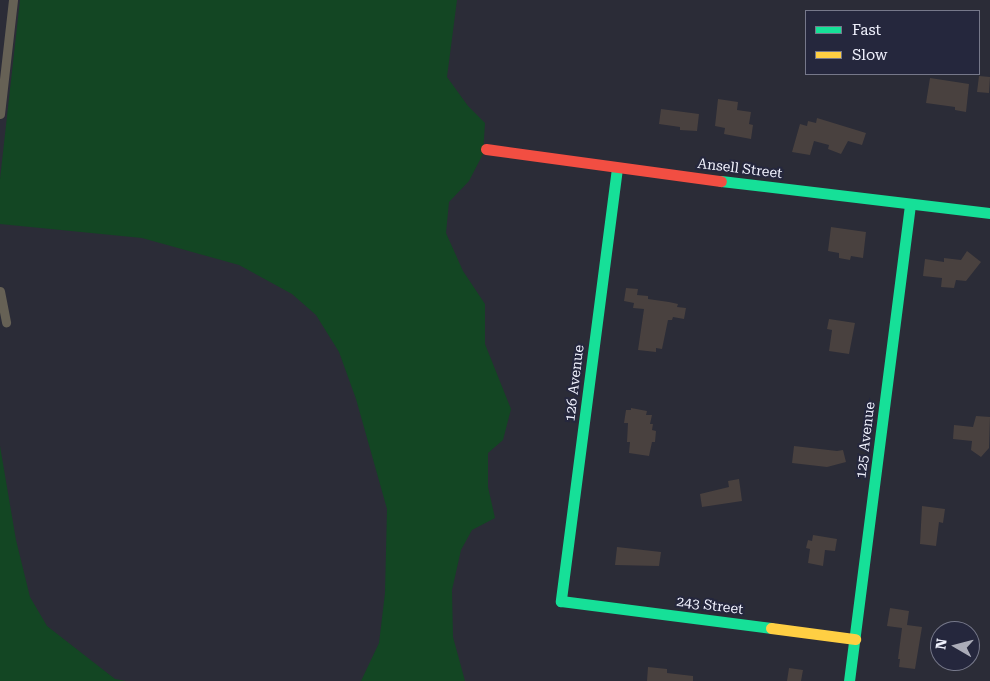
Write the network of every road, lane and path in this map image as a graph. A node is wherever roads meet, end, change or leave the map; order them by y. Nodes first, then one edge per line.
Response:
1 (13, 0) edge
2 (0, 114) edge
3 (486, 149) dead end
4 (617, 168) junction
5 (910, 204) junction
6 (990, 213) edge
7 (0, 291) edge
8 (6, 322) dead end
9 (561, 601) joint
10 (855, 639) junction
11 (849, 681) edge

1 - 2 street
3 - 4 street, Ansell Street
4 - 5 street, Ansell Street
4 - 9 street, 126 Avenue
5 - 6 street, Ansell Street
5 - 10 street, 125 Avenue
7 - 8 street
9 - 10 street, 243 Street
10 - 11 street, 125 Avenue

